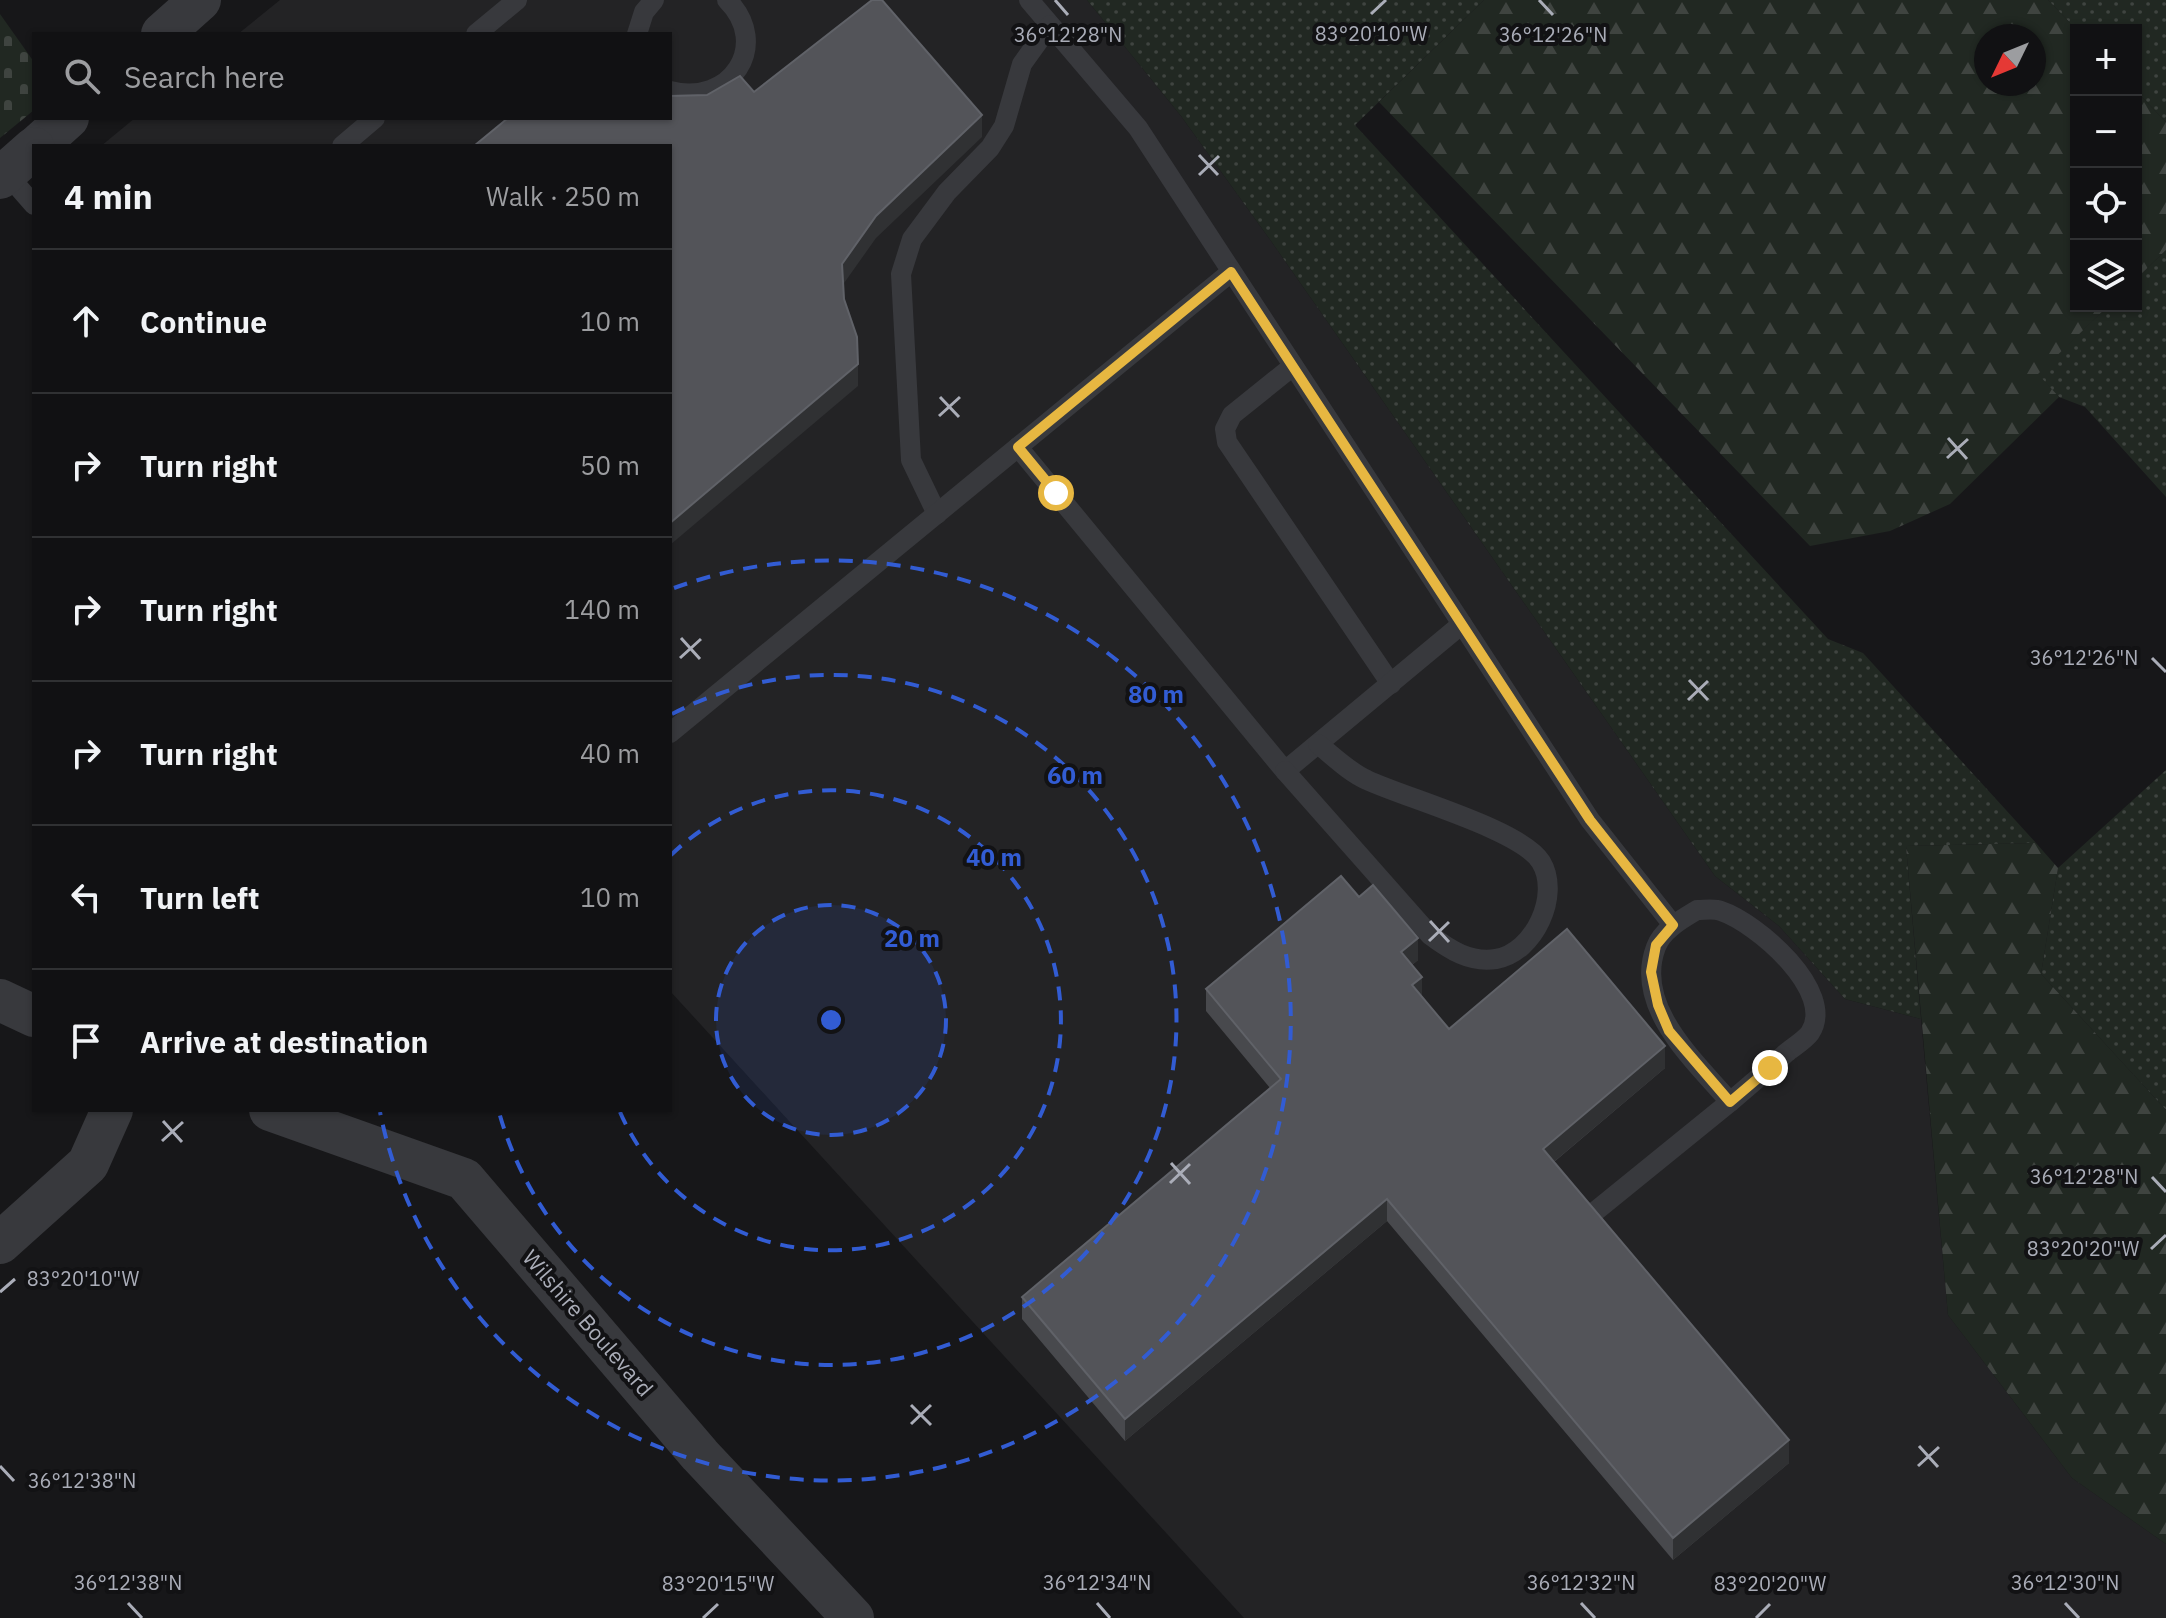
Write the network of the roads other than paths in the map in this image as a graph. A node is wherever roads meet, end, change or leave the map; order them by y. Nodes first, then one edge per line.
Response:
1 (200, 0) edge
2 (517, 0) edge
3 (654, 0) edge
4 (727, 0) edge
5 (1029, 0) edge
6 (1050, 25) junction
7 (164, 32) edge
8 (478, 32) edge
9 (638, 32) edge
10 (672, 91) edge
11 (66, 120) edge
12 (373, 120) edge
13 (38, 144) edge
14 (344, 144) edge
15 (19, 161) edge
16 (32, 199) edge
17 (1231, 272) junction
18 (1293, 366) junction
19 (1018, 447) junction
20 (937, 514) junction
21 (1462, 624) junction
22 (1391, 684) junction
23 (672, 731) edge
24 (1318, 744) junction
25 (1285, 771) junction
26 (1673, 925) junction
27 (0, 1000) edge
28 (32, 1015) edge
29 (1730, 1102) junction
30 (111, 1112) edge
31 (276, 1112) edge
32 (1592, 1214) edge
33 (0, 1243) edge
34 (853, 1618) edge

1 - 7 street
2 - 8 lane
3 - 9 lane
4 - 10 lane
5 - 6 lane
6 - 17 lane
6 - 20 lane
11 - 13 street
12 - 14 lane
15 - 16 lane
17 - 18 lane
17 - 19 lane
18 - 21 lane
18 - 22 lane
19 - 20 lane
19 - 25 lane
20 - 23 lane
21 - 22 lane
21 - 26 lane
22 - 24 lane
24 - 25 lane
24 - 25 lane
26 - 29 lane
26 - 29 lane
27 - 28 street
29 - 32 lane
30 - 33 street
31 - 34 street, Wilshire Boulevard

